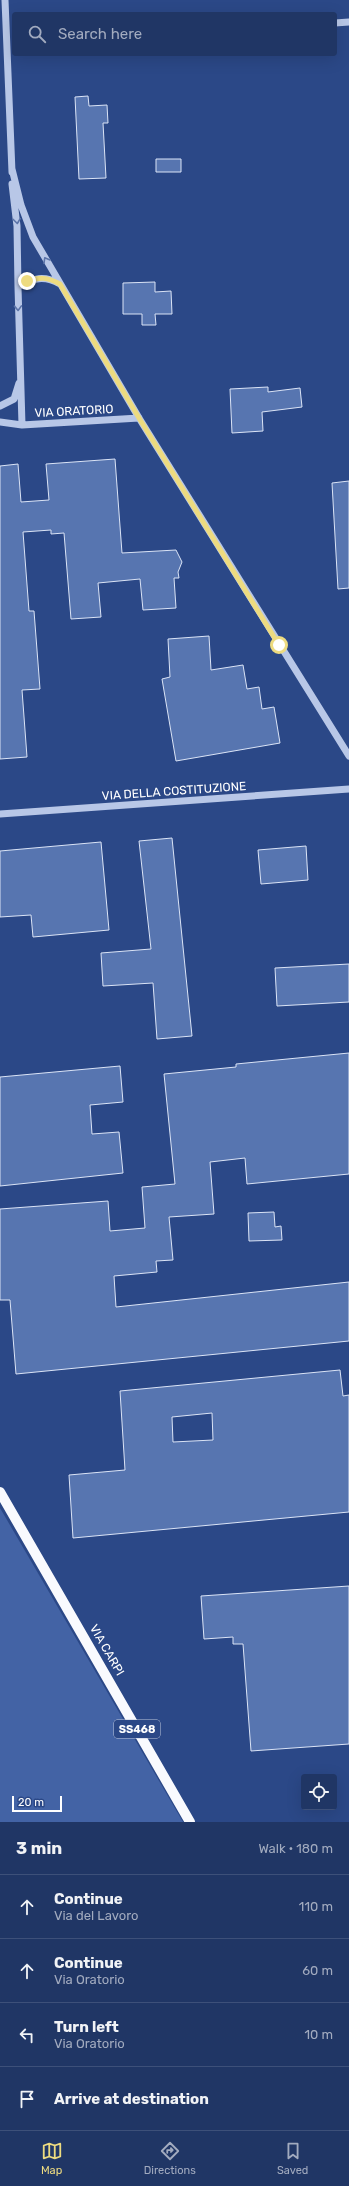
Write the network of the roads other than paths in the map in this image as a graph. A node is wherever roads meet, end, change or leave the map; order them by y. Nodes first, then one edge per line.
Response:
1 (5, 0) edge
2 (349, 22) edge
3 (337, 23) edge
4 (6, 40) junction
5 (12, 40) edge
6 (12, 169) junction
7 (60, 284) junction
8 (18, 287) junction
9 (21, 375) junction
10 (0, 406) edge
11 (139, 418) junction
12 (0, 422) edge
13 (22, 425) junction
14 (349, 756) edge
15 (349, 789) edge
16 (0, 814) edge
17 (0, 1492) edge
18 (190, 1822) edge

1 - 4 street, VIA ORATORIO
2 - 3 street
4 - 5 street
4 - 6 street, VIA ORATORIO
7 -> 6 street, VIA ORATORIO
6 -> 8 street, VIA ORATORIO
7 - 8 street
7 - 11 street, VIA ORATORIO
8 -> 9 street, VIA ORATORIO
9 - 10 street, VIA ORATORIO
9 - 13 street, VIA ORATORIO
11 - 13 street, VIA ORATORIO
11 - 14 street
12 - 13 street, VIA ORATORIO
15 - 16 street, VIA DELLA COSTITUZIONE
17 - 18 main road, VIA CARPI / SS468

